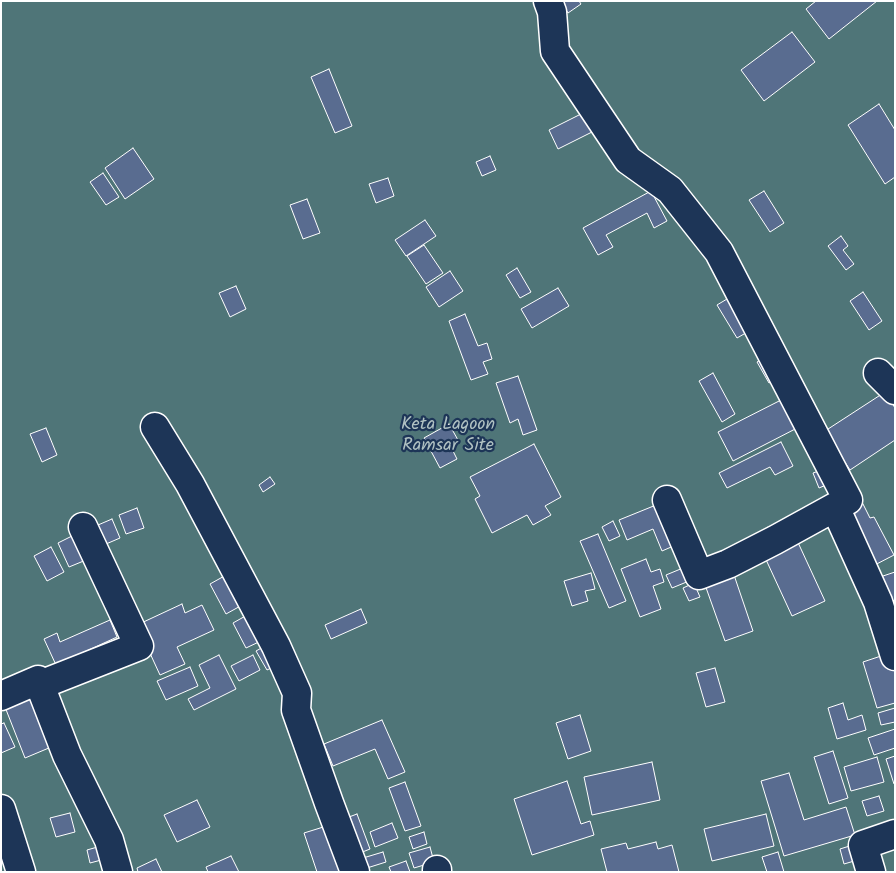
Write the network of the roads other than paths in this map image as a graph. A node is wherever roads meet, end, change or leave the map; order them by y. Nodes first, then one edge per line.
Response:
1 (548, 1) edge
2 (155, 427) dead end
3 (667, 500) dead end
4 (835, 507) junction
5 (83, 527) dead end
6 (895, 656) edge
7 (40, 684) junction
8 (1, 696) edge
9 (1, 809) edge
10 (895, 834) edge
11 (21, 872) edge
12 (118, 872) edge
13 (355, 872) edge
14 (872, 872) edge

1 - 4 street
2 - 13 street
3 - 4 street
4 - 6 street
5 - 7 street
7 - 8 street
7 - 12 street
9 - 11 street
10 - 14 street

